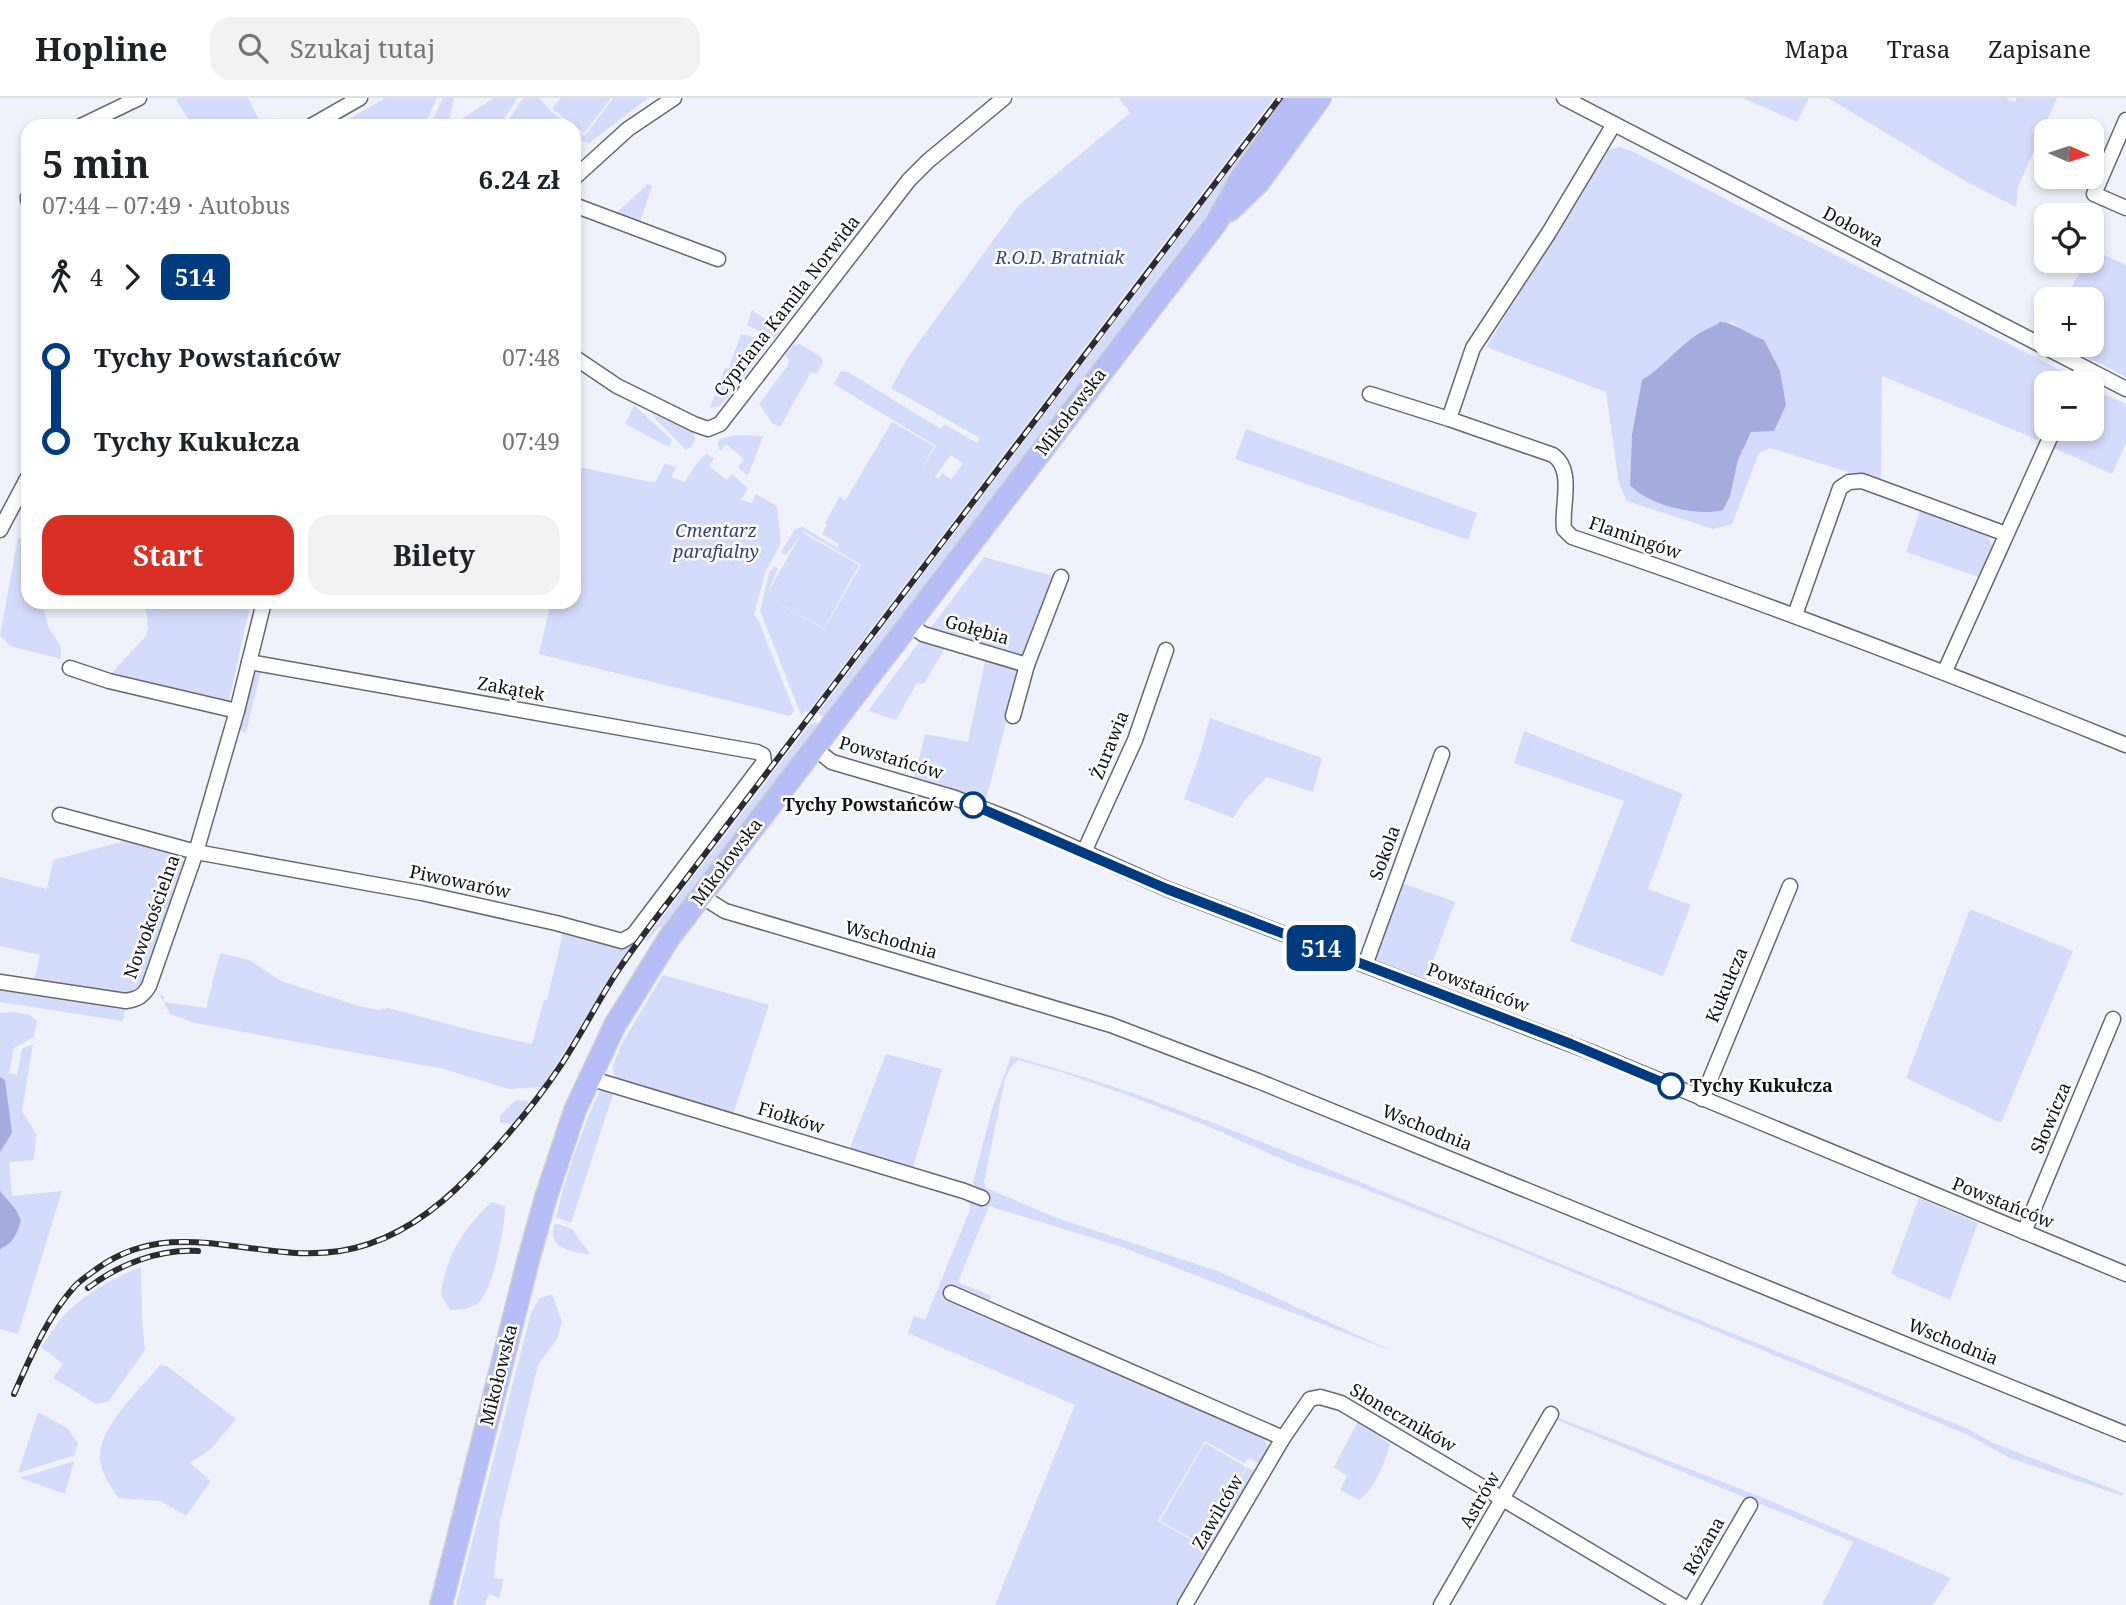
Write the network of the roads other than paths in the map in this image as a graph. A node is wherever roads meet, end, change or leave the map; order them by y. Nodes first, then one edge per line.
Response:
1 (138, 98) edge
2 (360, 98) edge
3 (674, 98) edge
4 (1004, 98) edge
5 (1296, 98) edge
6 (1320, 98) edge
7 (1564, 98) edge
8 (95, 119) edge
9 (323, 119) edge
10 (2126, 120) edge
11 (1614, 124) junction
12 (581, 172) edge
13 (581, 208) edge
14 (2126, 208) edge
15 (1216, 223) junction
16 (718, 259) dead end
17 (581, 362) edge
18 (2083, 368) junction
19 (2082, 371) edge
20 (2126, 389) edge
21 (1370, 394) dead end
22 (1449, 419) junction
23 (2049, 441) edge
24 (21, 490) edge
25 (0, 530) edge
26 (2006, 534) junction
27 (1061, 578) dead end
28 (262, 609) edge
29 (1795, 615) junction
30 (909, 624) junction
31 (1166, 650) dead end
32 (249, 662) junction
33 (1027, 665) junction
34 (70, 668) dead end
35 (1945, 671) junction
36 (237, 711) junction
37 (1013, 716) dead end
38 (2126, 745) edge
39 (814, 748) junction
40 (1442, 754) dead end
41 (765, 758) joint
42 (60, 815) dead end
43 (196, 852) junction
44 (1084, 852) junction
45 (1790, 886) dead end
46 (701, 896) junction
47 (1365, 965) junction
48 (0, 982) edge
49 (2113, 1019) dead end
50 (589, 1078) junction
51 (1702, 1099) junction
52 (982, 1198) dead end
53 (2024, 1232) junction
54 (2126, 1273) edge
55 (951, 1293) dead end
56 (1551, 1414) dead end
57 (2126, 1434) edge
58 (1283, 1438) junction
59 (1503, 1499) junction
60 (1750, 1505) dead end
61 (440, 1605) edge
62 (1185, 1605) edge
63 (1441, 1605) edge
64 (1681, 1605) edge
65 (1692, 1605) edge

1 - 8 street
2 - 9 street
3 - 12 street
4 - 17 street, Cypriana Kamila Norwida
5 - 15 main road, Mikołowska
6 - 15 main road, Mikołowska
7 - 11 street, Dołowa
10 - 14 street
11 - 18 street, Dołowa
11 - 22 street
13 - 16 street
15 - 30 main road, Mikołowska
18 - 19 street
18 - 20 street, Dołowa
21 - 22 street, Flamingów
22 - 29 street, Flamingów
23 - 26 street
24 - 25 street
26 - 29 street
26 - 35 street
27 - 33 street, Gołębia
28 - 32 street, Nowokościelna
29 - 35 street, Flamingów
30 - 33 street, Gołębia
30 - 39 main road, Mikołowska
31 - 44 street, Żurawia
32 - 36 street, Nowokościelna
32 - 41 street, Zakątek
33 - 37 street
34 - 36 street
35 - 38 street, Flamingów
36 - 43 street, Nowokościelna
39 - 44 street, Powstańców
39 - 46 main road, Mikołowska
40 - 47 street, Sokola
41 - 43 street, Piwowarów
42 - 43 street, Piwowarów
43 - 48 street, Nowokościelna
44 - 47 street, Powstańców
45 - 51 street, Kukułcza
46 - 50 main road, Mikołowska
46 - 57 street, Wschodnia
47 - 51 street, Powstańców
49 - 53 street, Słowicza
50 - 52 street, Fiołków
50 - 61 main road, Mikołowska
51 - 53 street, Powstańców
53 - 54 street, Powstańców
55 - 58 street
56 - 59 street, Astrów
58 - 59 street, Słoneczników
58 - 62 street, Zawilców
59 - 63 street, Astrów
59 - 64 street, Słoneczników
60 - 65 street, Różana

